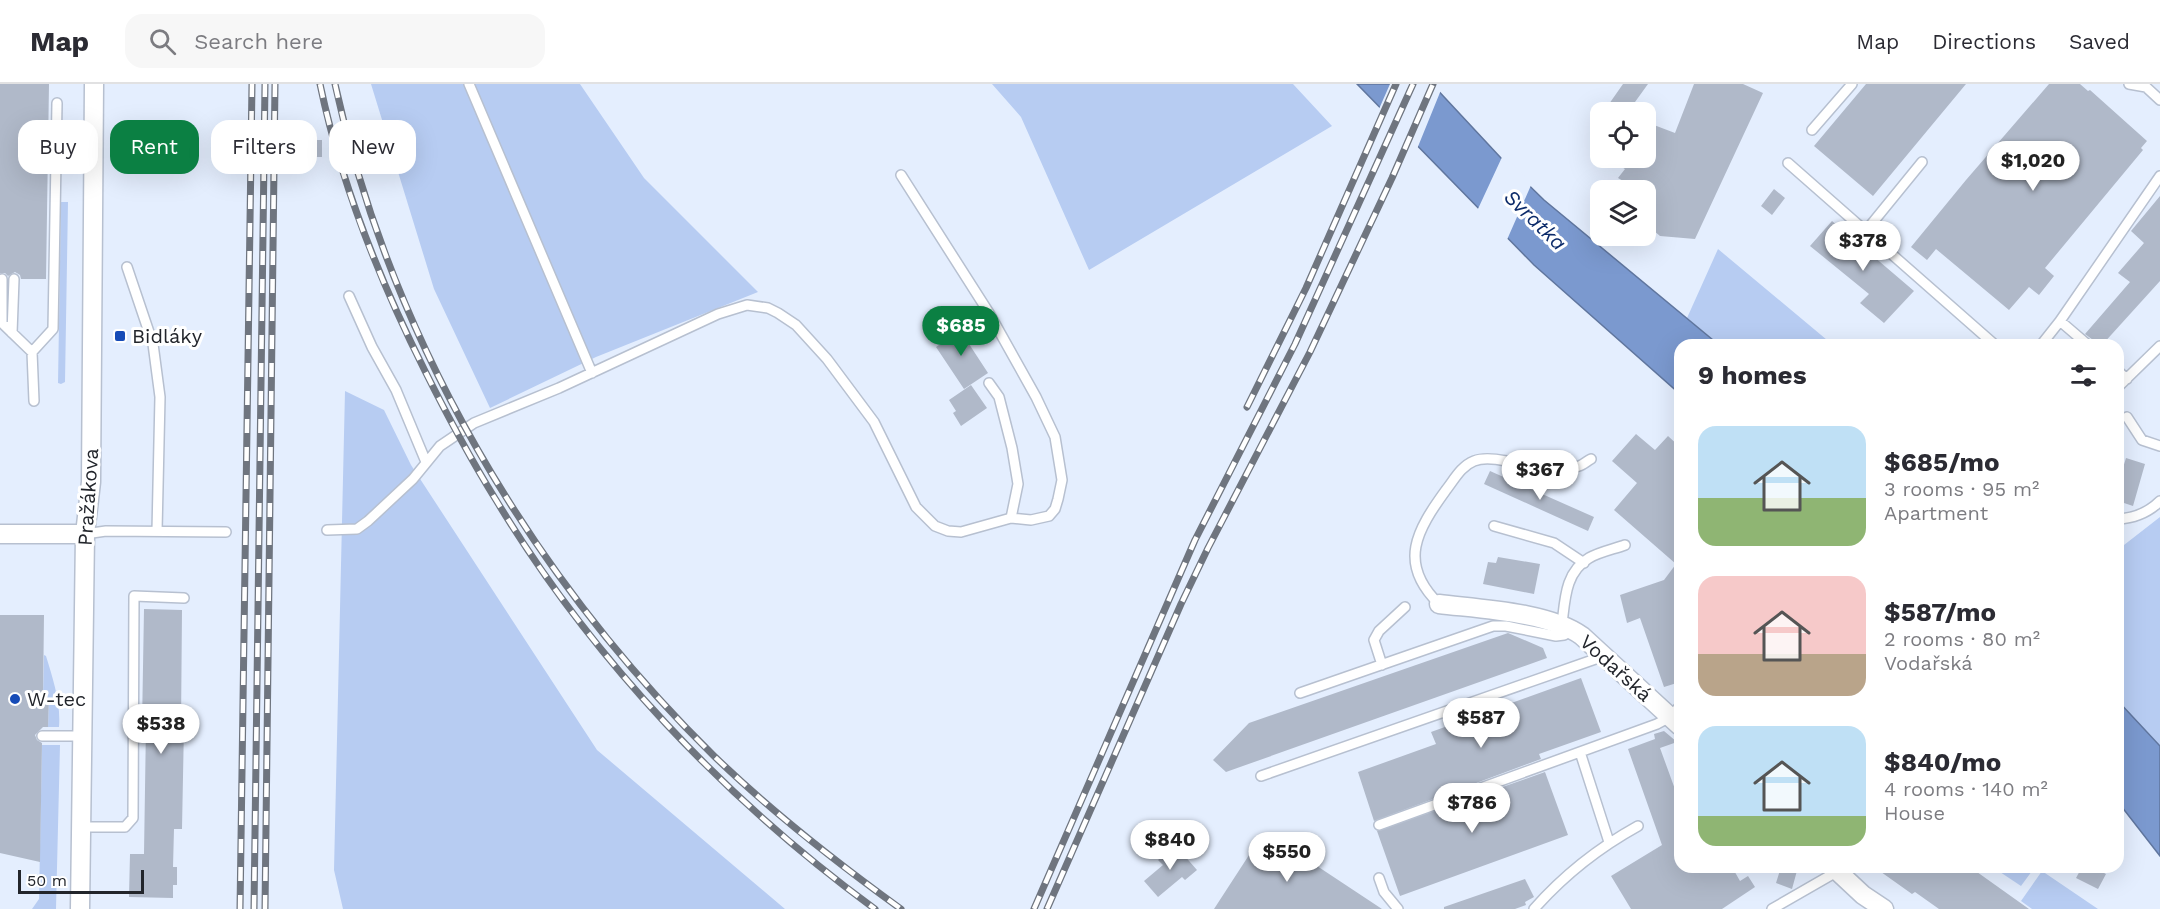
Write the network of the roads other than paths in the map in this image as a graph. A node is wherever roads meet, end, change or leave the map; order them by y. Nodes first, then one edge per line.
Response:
1 (94, 84) edge
2 (469, 84) edge
3 (1852, 84) edge
4 (2128, 84) edge
5 (2160, 100) edge
6 (57, 103) dead end
7 (1812, 130) dead end
8 (1922, 162) dead end
9 (1788, 163) dead end
10 (901, 175) dead end
11 (2160, 176) edge
12 (1865, 232) junction
13 (127, 267) dead end
14 (2, 279) dead end
15 (14, 279) dead end
16 (349, 296) dead end
17 (2060, 321) junction
18 (12, 333) junction
19 (1988, 339) edge
20 (2046, 339) edge
21 (2081, 339) edge
22 (2160, 346) edge
23 (32, 352) junction
24 (592, 373) junction
25 (2124, 376) edge
26 (2127, 379) junction
27 (989, 382) dead end
28 (2124, 382) edge
29 (34, 400) dead end
30 (2127, 417) dead end
31 (2160, 446) edge
32 (1591, 459) dead end
33 (426, 462) junction
34 (2160, 501) edge
35 (1011, 518) junction
36 (2124, 519) edge
37 (1494, 526) dead end
38 (327, 530) dead end
39 (157, 531) junction
40 (226, 532) dead end
41 (0, 534) edge
42 (85, 534) junction
43 (1625, 545) dead end
44 (1584, 563) junction
45 (184, 598) dead end
46 (1439, 604) joint
47 (1406, 607) dead end
48 (1567, 627) junction
49 (1604, 656) junction
50 (1382, 665) junction
51 (1300, 693) dead end
52 (1674, 714) edge
53 (1674, 717) edge
54 (42, 736) dead end
55 (81, 736) junction
56 (1580, 752) junction
57 (1261, 776) dead end
58 (1379, 825) dead end
59 (80, 826) junction
60 (1638, 826) dead end
61 (1609, 842) junction
62 (1829, 873) edge
63 (1839, 873) edge
64 (1379, 878) dead end
65 (80, 909) edge
66 (1398, 909) edge
67 (1534, 909) edge
68 (1773, 909) edge
69 (1884, 909) edge

1 - 42 street, Pražákova
2 - 24 lane
3 - 7 lane
4 - 5 lane
6 - 23 lane
8 - 12 lane
9 - 12 lane
10 - 35 lane
11 - 17 lane
12 - 19 lane
13 - 39 lane
14 - 18 lane
15 - 18 lane
16 - 33 lane
17 - 20 lane
17 - 21 lane
18 - 23 lane
22 - 26 lane
23 - 29 lane
24 - 33 lane
24 - 35 lane
25 - 26 lane
26 - 28 lane
27 - 35 lane
30 - 31 lane
32 - 46 lane
33 - 38 lane
34 - 36 lane
37 - 44 lane
39 - 40 lane
39 - 42 lane
41 - 42 street
42 - 55 street, Pražákova
43 - 44 lane
44 - 48 lane
45 - 59 lane
46 - 48 street, Vodařská
47 - 50 lane
48 - 49 street, Vodařská
48 - 50 lane
49 - 52 street, Vodařská
49 - 57 lane
50 - 51 lane
53 - 56 lane
54 - 55 lane
55 - 59 street, Pražákova
56 - 58 lane
56 - 61 lane
59 - 65 street, Pražákova
60 - 61 lane
61 - 67 lane
62 - 68 lane
63 - 69 street
64 - 66 lane

